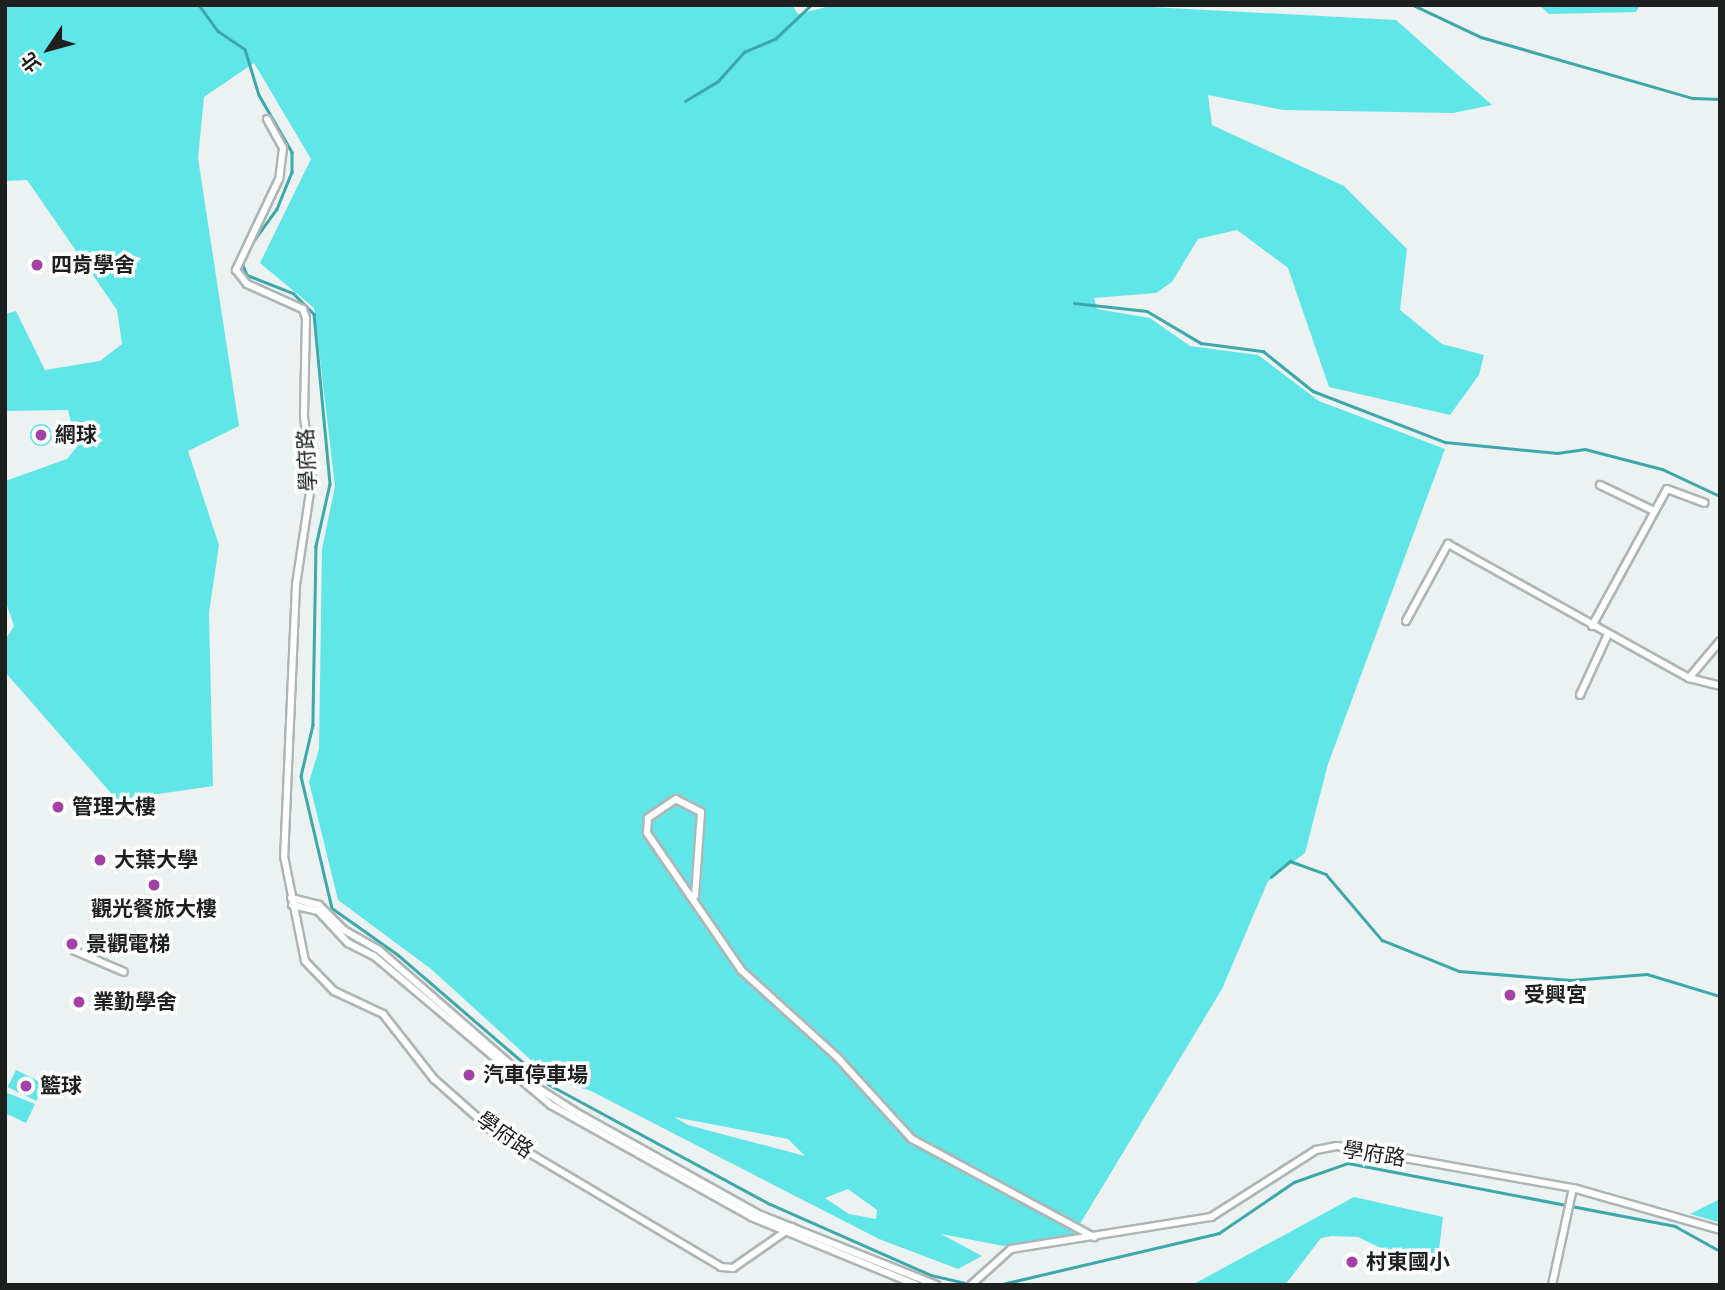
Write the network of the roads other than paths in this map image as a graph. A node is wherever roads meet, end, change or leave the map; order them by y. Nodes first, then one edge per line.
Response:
1 (267, 119) dead end
2 (1600, 485) dead end
3 (1705, 503) dead end
4 (1654, 511) junction
5 (1406, 621) dead end
6 (1592, 626) junction
7 (1608, 634) junction
8 (1720, 641) edge
9 (1689, 678) junction
10 (1720, 685) edge
11 (1580, 695) dead end
12 (695, 896) junction
13 (292, 901) junction
14 (75, 951) dead end
15 (124, 972) dead end
16 (1573, 1188) junction
17 (792, 1227) junction
18 (1720, 1230) edge
19 (783, 1232) junction
20 (1096, 1238) junction
21 (917, 1285) edge
22 (936, 1285) edge
23 (971, 1285) edge
24 (1552, 1285) edge

1 - 13 street, 學府路
2 - 4 street
3 - 4 street
4 - 6 street
5 - 6 street
6 - 7 street
7 - 9 street
7 - 11 street
8 - 9 street
9 - 10 street
12 - 12 street
12 - 20 street
13 - 17 street
13 - 19 street
13 - 19 street, 學府路
14 - 15 street
16 - 18 street, 學府路
16 - 20 street, 學府路
16 - 24 street
17 - 19 street, 學府路
17 - 22 street
19 - 21 street
20 - 23 street, 學府路

